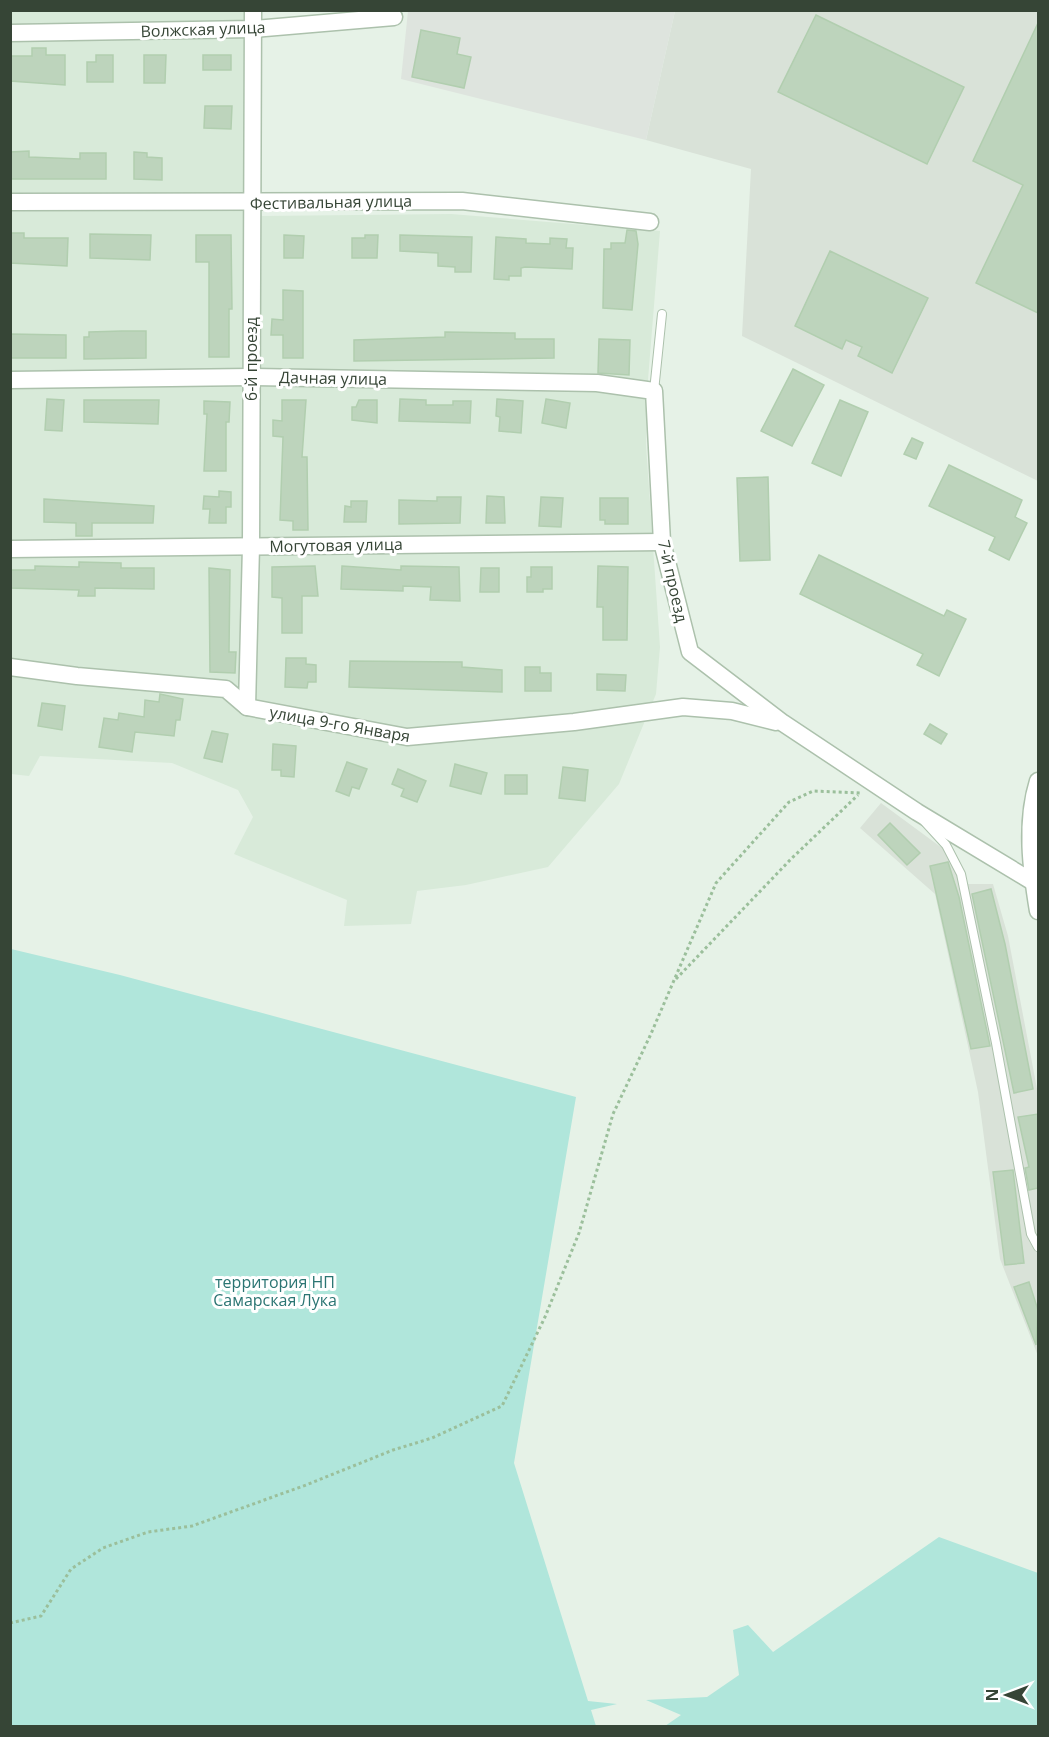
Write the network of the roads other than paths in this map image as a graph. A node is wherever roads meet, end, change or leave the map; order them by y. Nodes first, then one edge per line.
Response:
1 (253, 10) edge
2 (394, 17) dead end
3 (253, 29) junction
4 (10, 33) edge
5 (10, 202) edge
6 (252, 203) junction
7 (650, 222) dead end
8 (662, 314) dead end
9 (250, 377) junction
10 (10, 380) edge
11 (654, 391) junction
12 (662, 542) junction
13 (251, 546) junction
14 (10, 549) edge
15 (10, 667) edge
16 (247, 707) junction
17 (783, 723) junction
18 (1038, 781) edge
19 (917, 812) junction
20 (1033, 882) junction
21 (1038, 904) edge
22 (1038, 1247) edge

1 - 3 street, 6-й проезд
2 - 3 street, Волжская улица
3 - 4 street, Волжская улица
3 - 6 street, 6-й проезд
5 - 6 street, Фестивальная улица
6 - 7 street, Фестивальная улица
6 - 9 street, 6-й проезд
8 - 11 lane
9 - 10 street, Дачная улица
9 - 11 street, Дачная улица
9 - 13 street, 6-й проезд
11 - 12 street, 7-й проезд
12 - 13 street, Могутовая улица
12 - 17 street, 7-й проезд
13 - 14 street, Могутовая улица
13 - 16 street, 6-й проезд
15 - 16 street, улица 9-го Января
16 - 17 street, улица 9-го Января
17 - 19 street, 7-й проезд
18 - 20 street
19 - 20 street, 7-й проезд
19 - 22 lane
20 - 21 street

